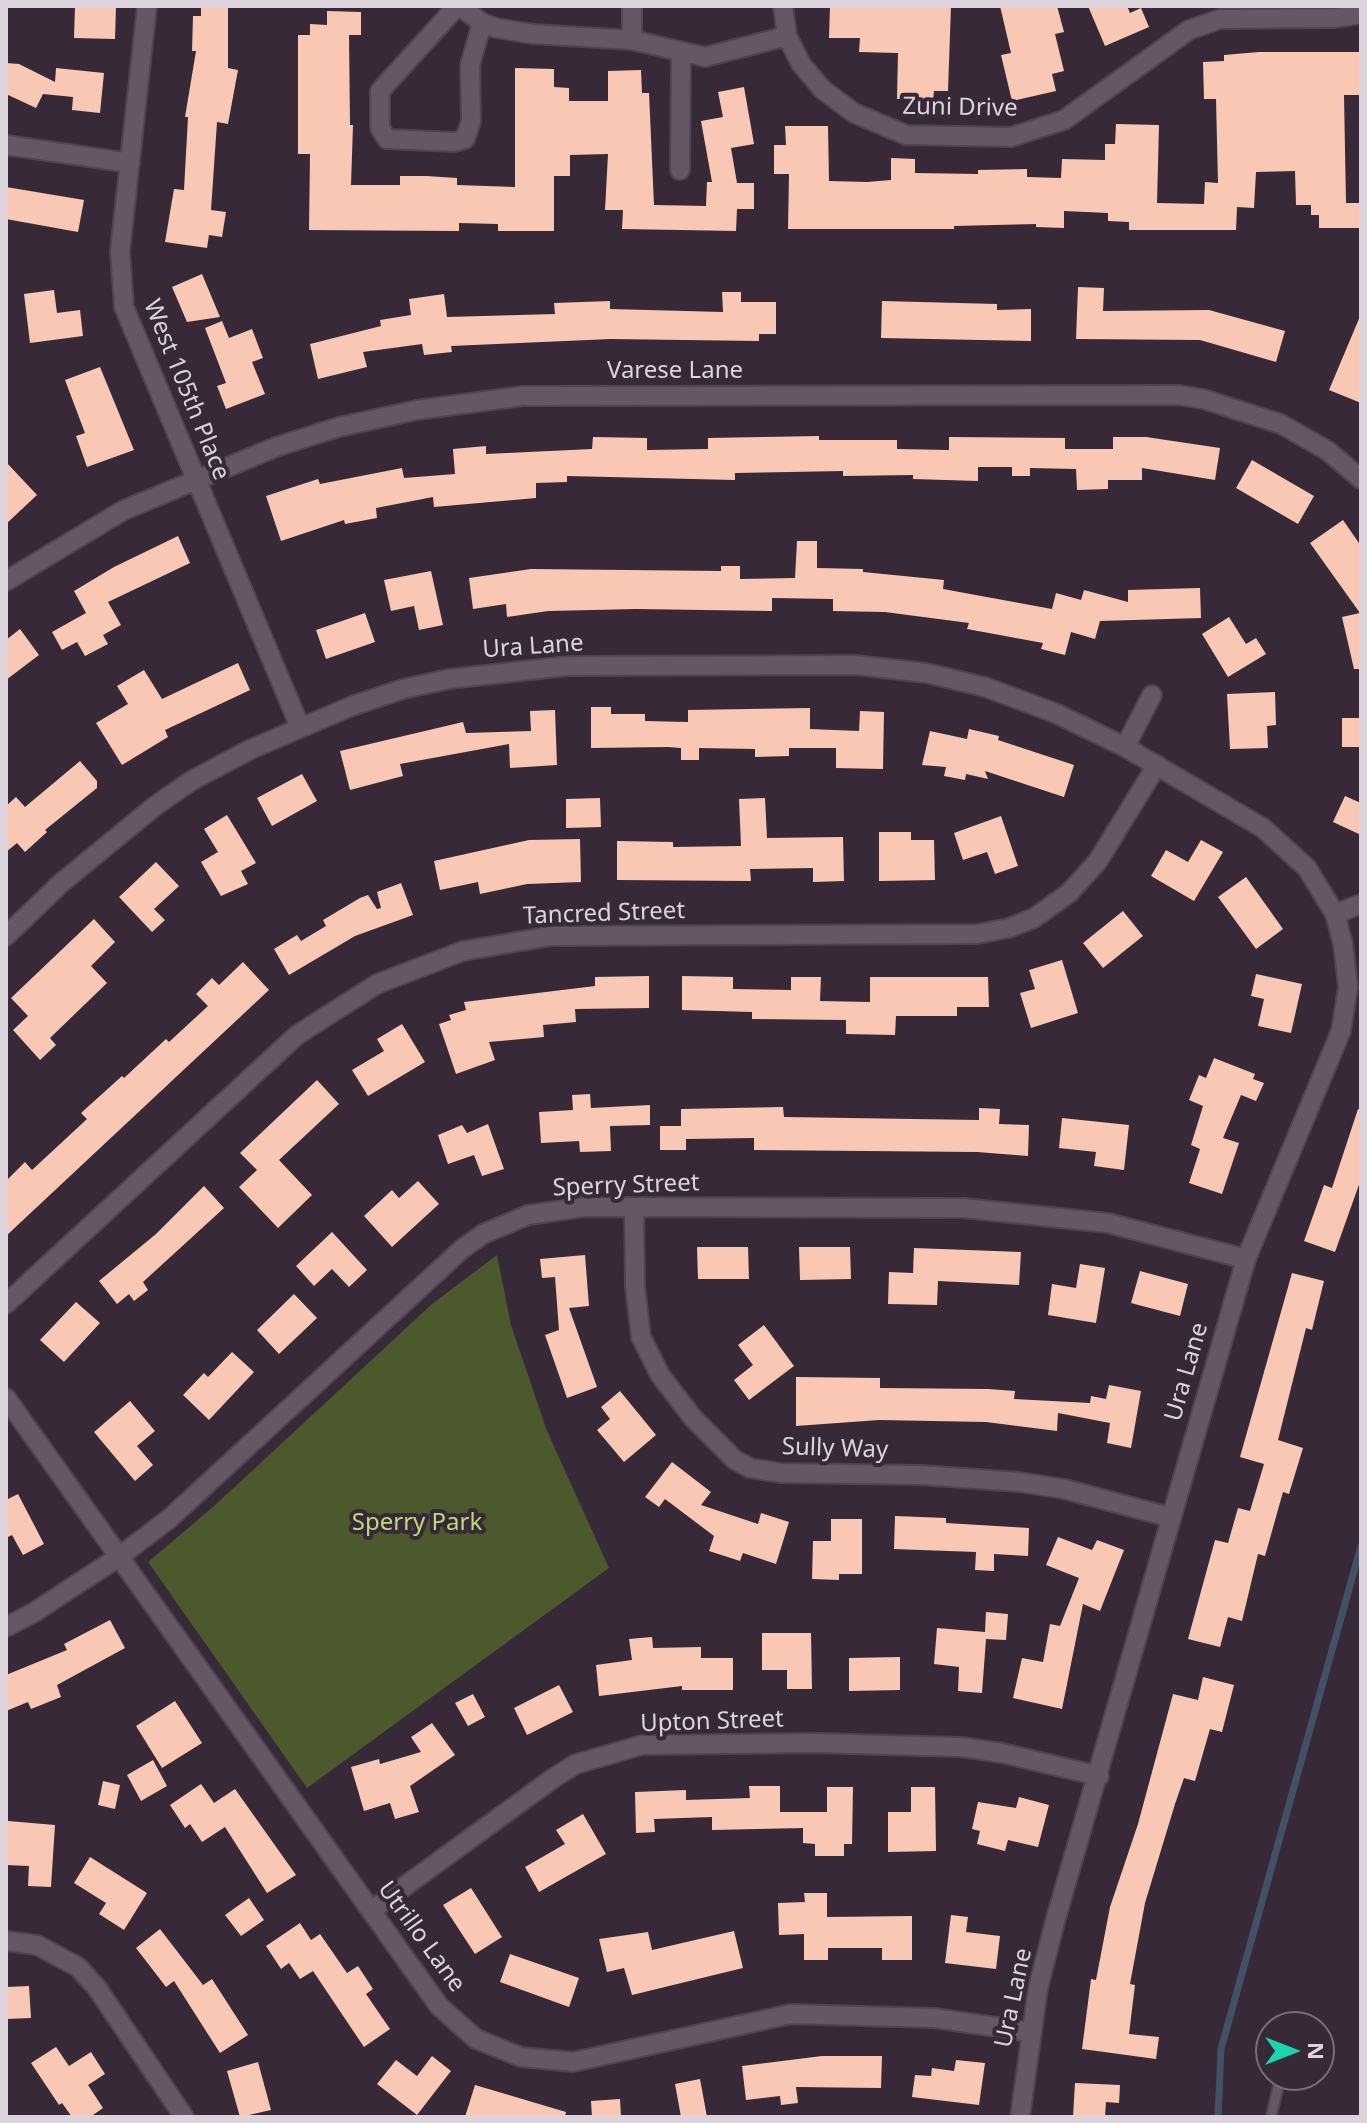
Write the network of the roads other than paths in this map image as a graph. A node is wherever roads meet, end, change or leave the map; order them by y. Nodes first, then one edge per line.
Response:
1 (147, 6) edge
2 (458, 6) edge
3 (632, 6) edge
4 (783, 6) edge
5 (1361, 14) edge
6 (482, 23) junction
7 (787, 36) junction
8 (632, 40) junction
9 (681, 52) junction
10 (6, 145) edge
11 (130, 163) junction
12 (680, 170) dead end
13 (195, 478) junction
14 (1361, 479) edge
15 (6, 581) edge
16 (1152, 695) dead end
17 (300, 727) junction
18 (1125, 747) junction
19 (1157, 765) junction
20 (1361, 904) edge
21 (1335, 914) junction
22 (6, 936) edge
23 (634, 1207) junction
24 (1246, 1259) junction
25 (6, 1304) edge
26 (6, 1398) edge
27 (1169, 1517) junction
28 (120, 1556) junction
29 (6, 1627) edge
30 (1099, 1776) junction
31 (372, 1910) junction
32 (6, 1941) edge
33 (1030, 2032) junction
34 (1277, 2091) edge
35 (184, 2117) edge
36 (1020, 2117) edge
37 (1271, 2117) edge

1 - 11 street, West 105th Place
2 - 6 street
2 - 6 street
3 - 8 street
4 - 7 street, Zuni Drive
5 - 7 street, Zuni Drive
6 - 8 street
7 - 9 street
8 - 9 street
9 - 12 street
10 - 11 street
11 - 13 street, West 105th Place
13 - 14 street, Varese Lane
13 - 15 street, Varese Lane
13 - 17 street, West 105th Place
16 - 18 street
17 - 18 street, Ura Lane
17 - 22 street, Ura Lane
18 - 19 street, Ura Lane
19 - 21 street, Ura Lane
19 - 25 street, Tancred Street
20 - 21 street
21 - 24 street, Ura Lane
23 - 24 street, Sperry Street
23 - 27 street, Sully Way
23 - 28 street, Sperry Street
24 - 27 street, Ura Lane
26 - 28 street, Utrillo Lane
27 - 30 street, Ura Lane
28 - 29 street, Sperry Street
28 - 31 street, Utrillo Lane
30 - 31 street, Upton Street
30 - 33 street, Ura Lane
31 - 33 street, Utrillo Lane
32 - 35 street
33 - 36 street, Ura Lane
34 - 37 lane

